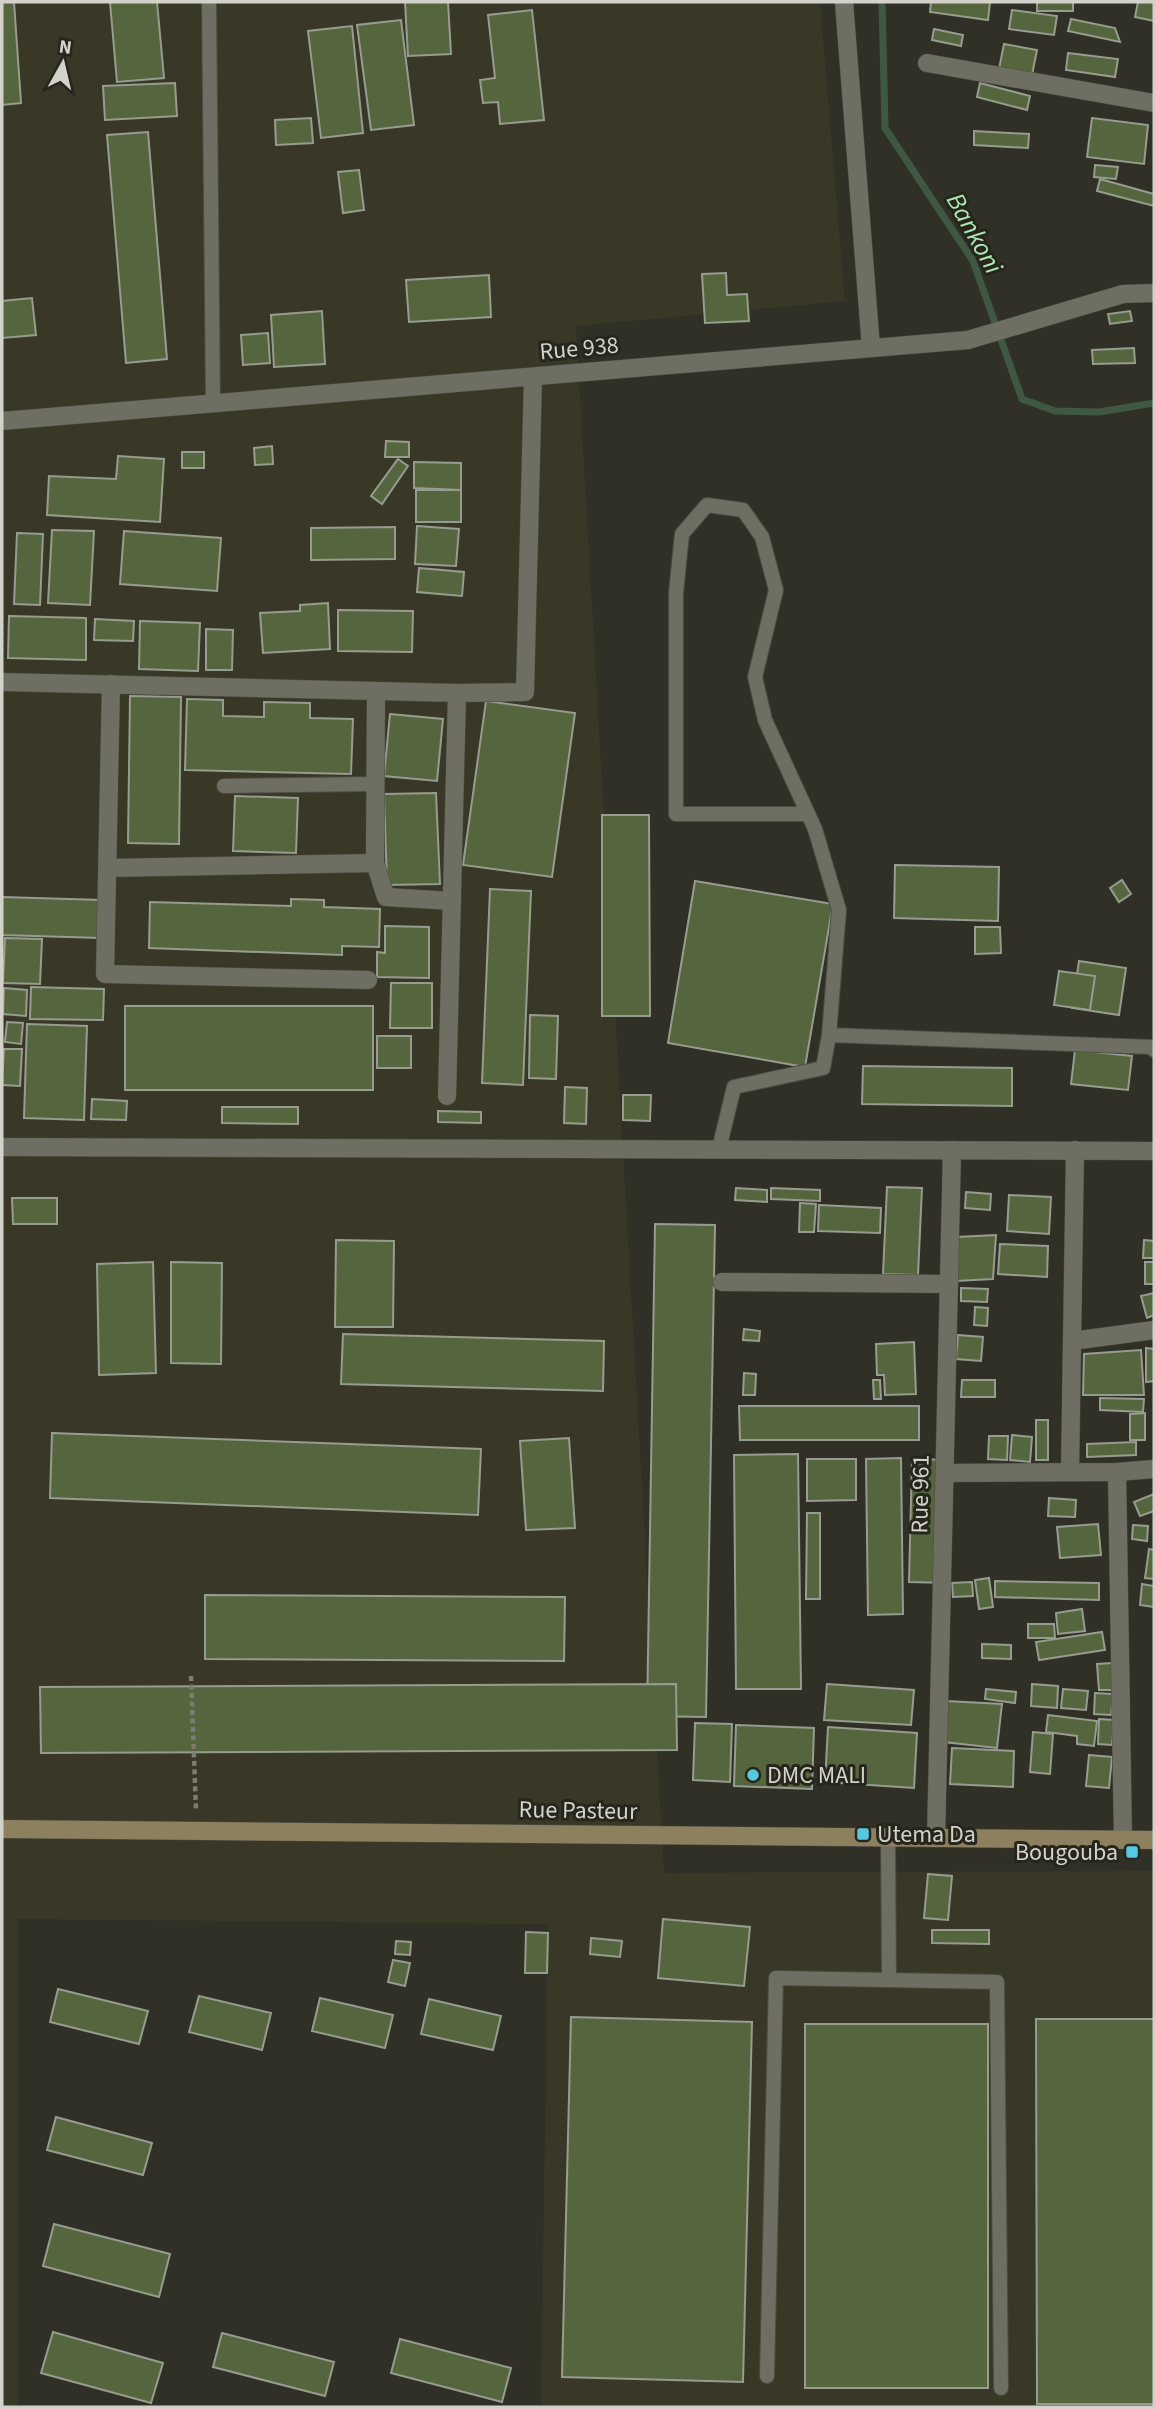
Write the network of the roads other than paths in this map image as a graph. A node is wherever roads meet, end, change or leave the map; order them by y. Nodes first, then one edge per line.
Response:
1 (209, 2) edge
2 (844, 2) edge
3 (927, 64) dead end
4 (1154, 103) edge
5 (1154, 293) edge
6 (871, 348) junction
7 (533, 377) junction
8 (213, 404) junction
9 (2, 421) edge
10 (2, 681) edge
11 (111, 684) junction
12 (376, 691) junction
13 (457, 693) junction
14 (376, 784) junction
15 (224, 786) dead end
16 (806, 814) junction
17 (375, 863) junction
18 (108, 868) junction
19 (452, 901) junction
20 (368, 979) dead end
21 (829, 1035) junction
22 (1154, 1049) edge
23 (447, 1096) dead end
24 (2, 1146) edge
25 (719, 1149) junction
26 (952, 1150) junction
27 (1075, 1150) junction
28 (1154, 1150) edge
29 (722, 1282) dead end
30 (950, 1284) junction
31 (1154, 1330) edge
32 (1072, 1341) junction
33 (1154, 1469) edge
34 (945, 1472) junction
35 (1070, 1472) junction
36 (1117, 1472) junction
37 (2, 1829) edge
38 (888, 1838) junction
39 (936, 1838) junction
40 (1123, 1840) junction
41 (1154, 1840) edge
42 (889, 1980) junction
43 (767, 2376) dead end
44 (1001, 2388) dead end

1 - 8 lane
2 - 6 street
3 - 4 street
5 - 6 street, Rue 938
6 - 7 street, Rue 938
7 - 8 street, Rue 938
7 - 13 street
8 - 9 street, Rue 938
10 - 11 street
11 - 12 street
11 - 18 street
12 - 13 street
12 - 14 street
13 - 19 street
14 - 15 lane
14 - 17 street
16 - 16 lane
16 - 21 lane
17 - 18 street
17 - 19 street
18 - 20 street
19 - 23 street
21 - 22 lane
21 - 25 lane
24 - 25 street
25 - 26 street
26 - 27 street
26 - 30 street, Rue 961
27 - 28 street
27 - 32 street
29 - 30 street
30 - 34 street, Rue 961
31 - 32 street
32 - 35 street
33 - 36 street
34 - 35 street
34 - 39 street, Rue 961
35 - 36 street
36 - 40 street
37 - 38 main road, Rue Pasteur
38 - 39 main road, Rue Pasteur
38 - 42 lane
39 - 40 main road, Rue Pasteur
40 - 41 main road, Rue Pasteur
42 - 43 lane
42 - 44 lane

